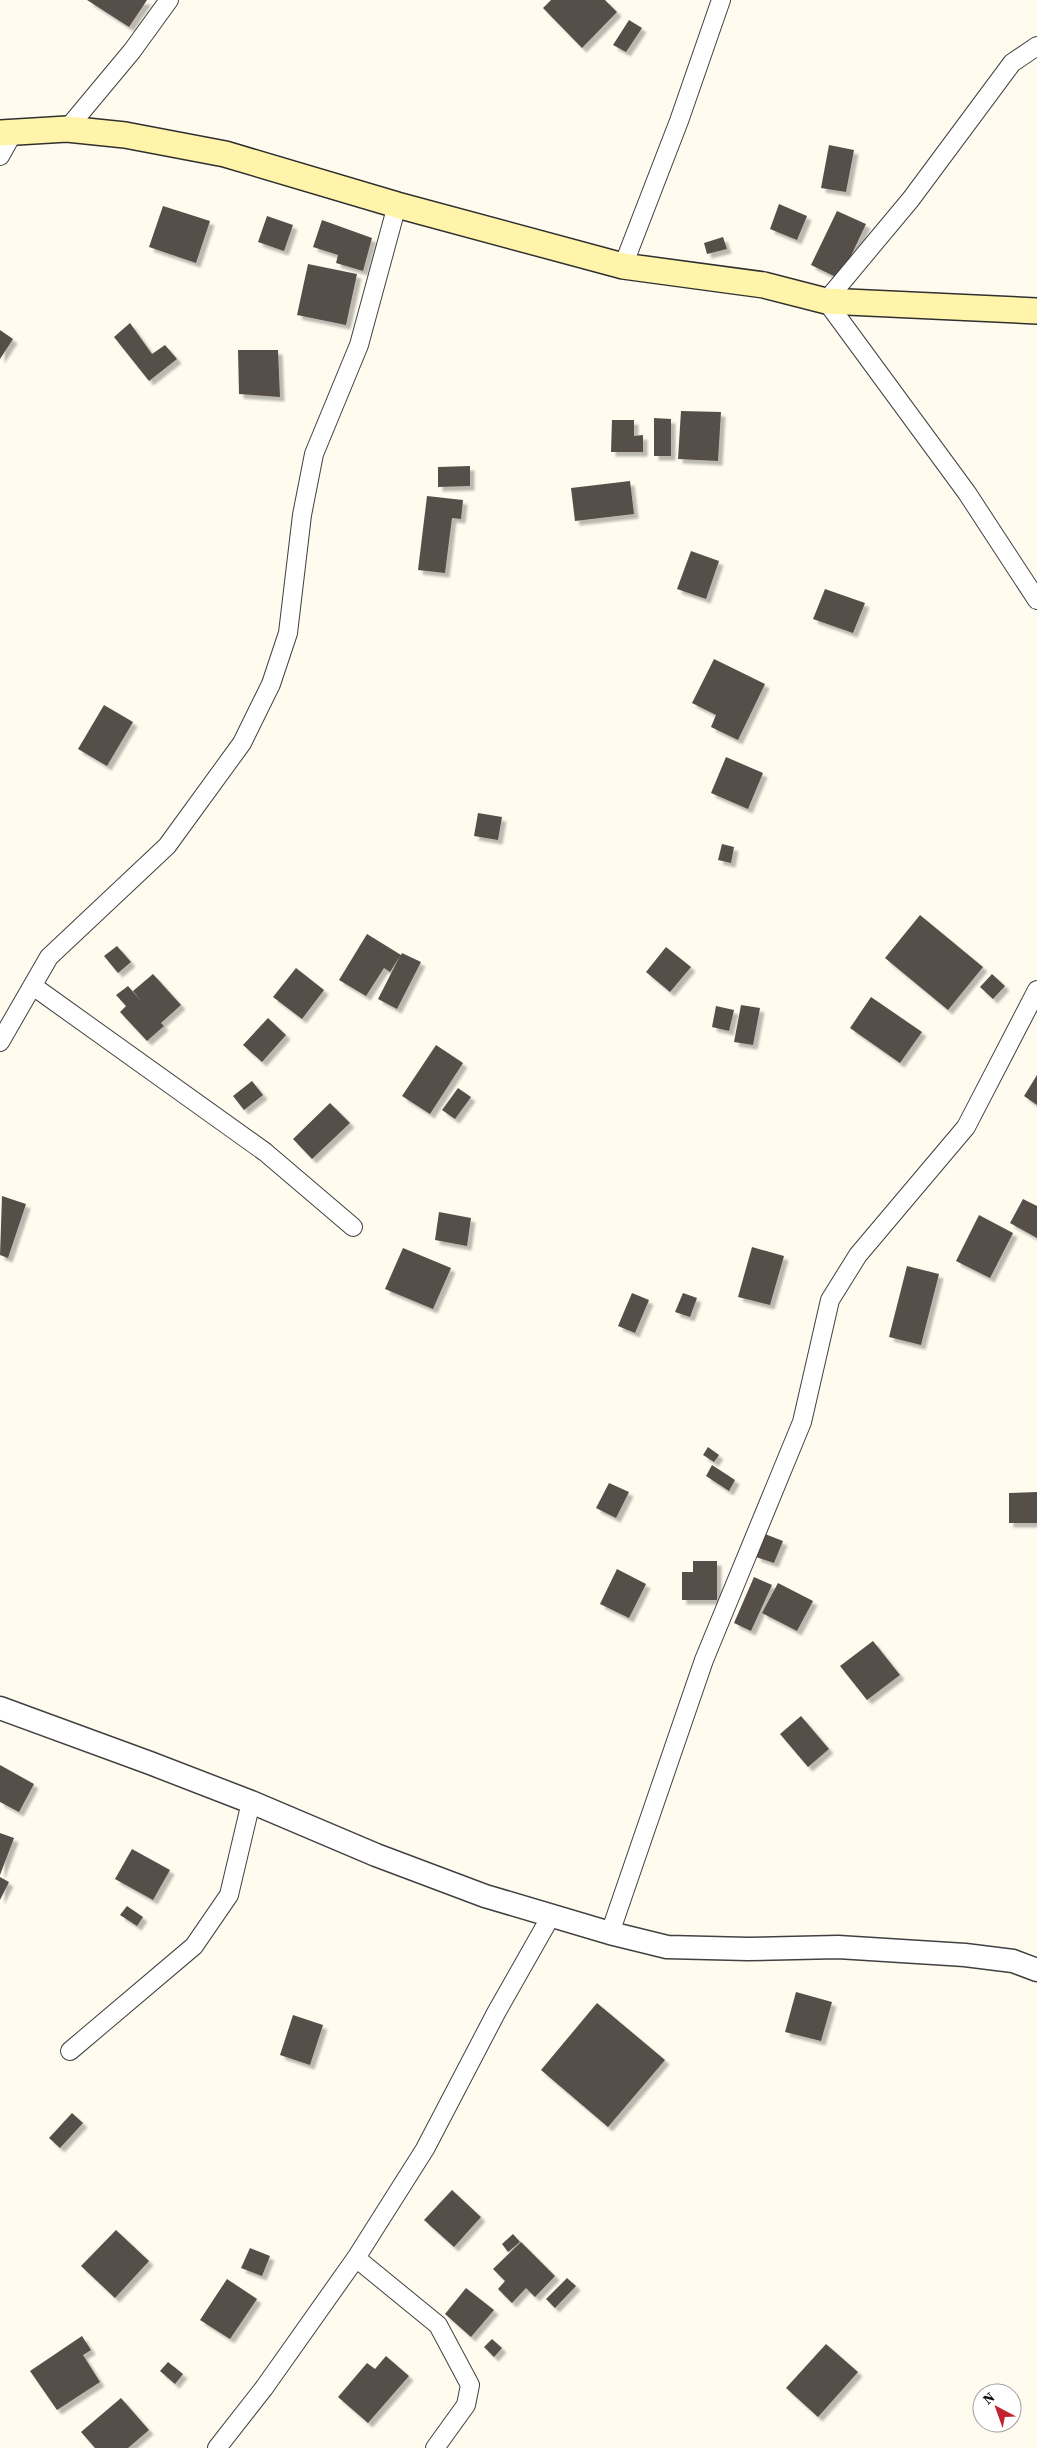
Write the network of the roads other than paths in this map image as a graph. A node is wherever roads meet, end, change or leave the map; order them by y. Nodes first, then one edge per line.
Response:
1 (169, 0) edge
2 (721, 0) edge
3 (1037, 46) edge
4 (67, 129) junction
5 (7, 132) edge
6 (0, 156) edge
7 (397, 205) junction
8 (623, 266) junction
9 (826, 301) junction
10 (1037, 311) edge
11 (1037, 600) edge
12 (33, 986) junction
13 (1037, 990) edge
14 (0, 1042) edge
15 (353, 1227) dead end
16 (0, 1708) edge
17 (252, 1802) junction
18 (551, 1916) junction
19 (610, 1933) junction
20 (1037, 1970) edge
21 (70, 2051) dead end
22 (356, 2258) junction
23 (217, 2448) edge
24 (435, 2448) edge

1 - 4 street
2 - 8 street
3 - 9 street
4 - 5 main road
4 - 7 main road
5 - 6 street
7 - 8 main road
7 - 12 street
8 - 9 main road
9 - 10 main road
9 - 11 street
12 - 14 street
12 - 15 street
13 - 19 street
16 - 17 street
17 - 18 street
17 - 21 street
18 - 19 street
18 - 22 street
19 - 20 street
22 - 23 street
22 - 24 street

